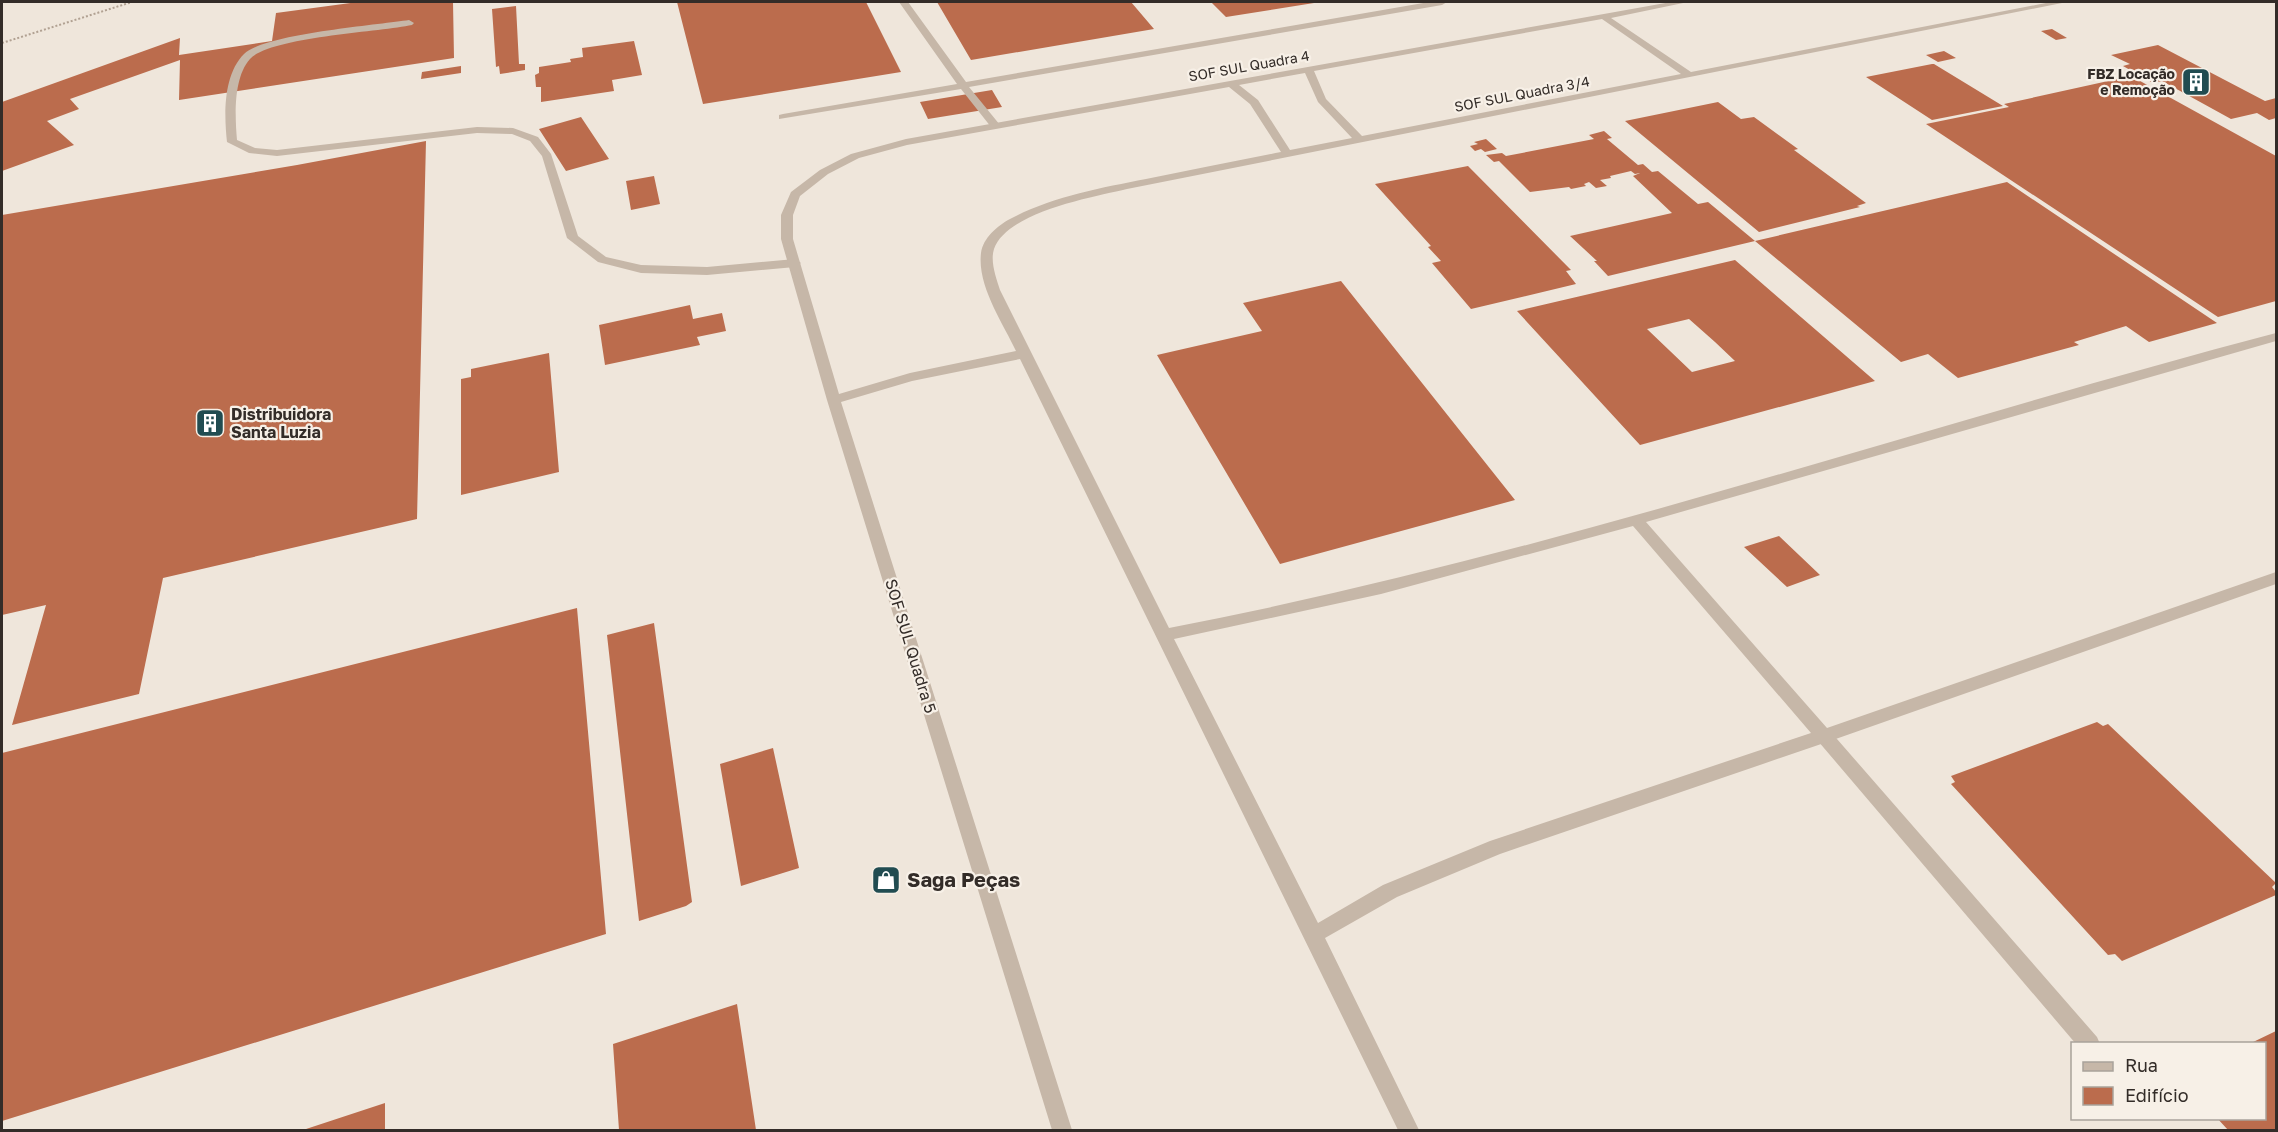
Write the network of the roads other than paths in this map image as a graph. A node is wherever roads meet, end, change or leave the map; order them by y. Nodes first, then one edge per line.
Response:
1 (904, 2) edge
2 (1442, 2) edge
3 (1683, 2) edge
4 (2062, 2) edge
5 (1603, 16) junction
6 (410, 23) dead end
7 (1309, 69) junction
8 (1689, 75) junction
9 (1231, 82) junction
10 (964, 86) junction
11 (783, 117) dead end
12 (994, 124) junction
13 (1360, 140) junction
14 (1288, 155) junction
15 (824, 172) joint
16 (795, 263) junction
17 (2277, 337) edge
18 (1024, 354) junction
19 (834, 400) junction
20 (1636, 520) junction
21 (2277, 578) edge
22 (1164, 635) junction
23 (1824, 736) junction
24 (1314, 935) junction
25 (2088, 1042) edge
26 (1062, 1131) edge
27 (1408, 1131) edge

1 - 10 street
2 - 10 street
3 - 5 street, SOF SUL Quadra 4
4 - 8 street, SOF SUL Quadra 3/4
5 - 7 street, SOF SUL Quadra 4
5 - 8 street
6 - 16 street
7 - 9 street, SOF SUL Quadra 4
7 - 13 street
8 - 13 street, SOF SUL Quadra 3/4
9 - 12 street, SOF SUL Quadra 4
9 - 14 street
10 - 11 street
10 - 12 street
12 - 15 street, SOF SUL Quadra 4
13 - 14 street, SOF SUL Quadra 3/4
14 - 18 street, SOF SUL Quadra 3/4
15 - 16 street, SOF SUL Quadra 5
16 - 19 street, SOF SUL Quadra 5
17 - 20 street
18 - 19 street
18 - 22 street
19 - 26 street, SOF SUL Quadra 5
20 - 22 street
20 - 23 street
21 - 23 street
22 - 24 street
23 - 24 street
23 - 25 street
24 - 27 street

